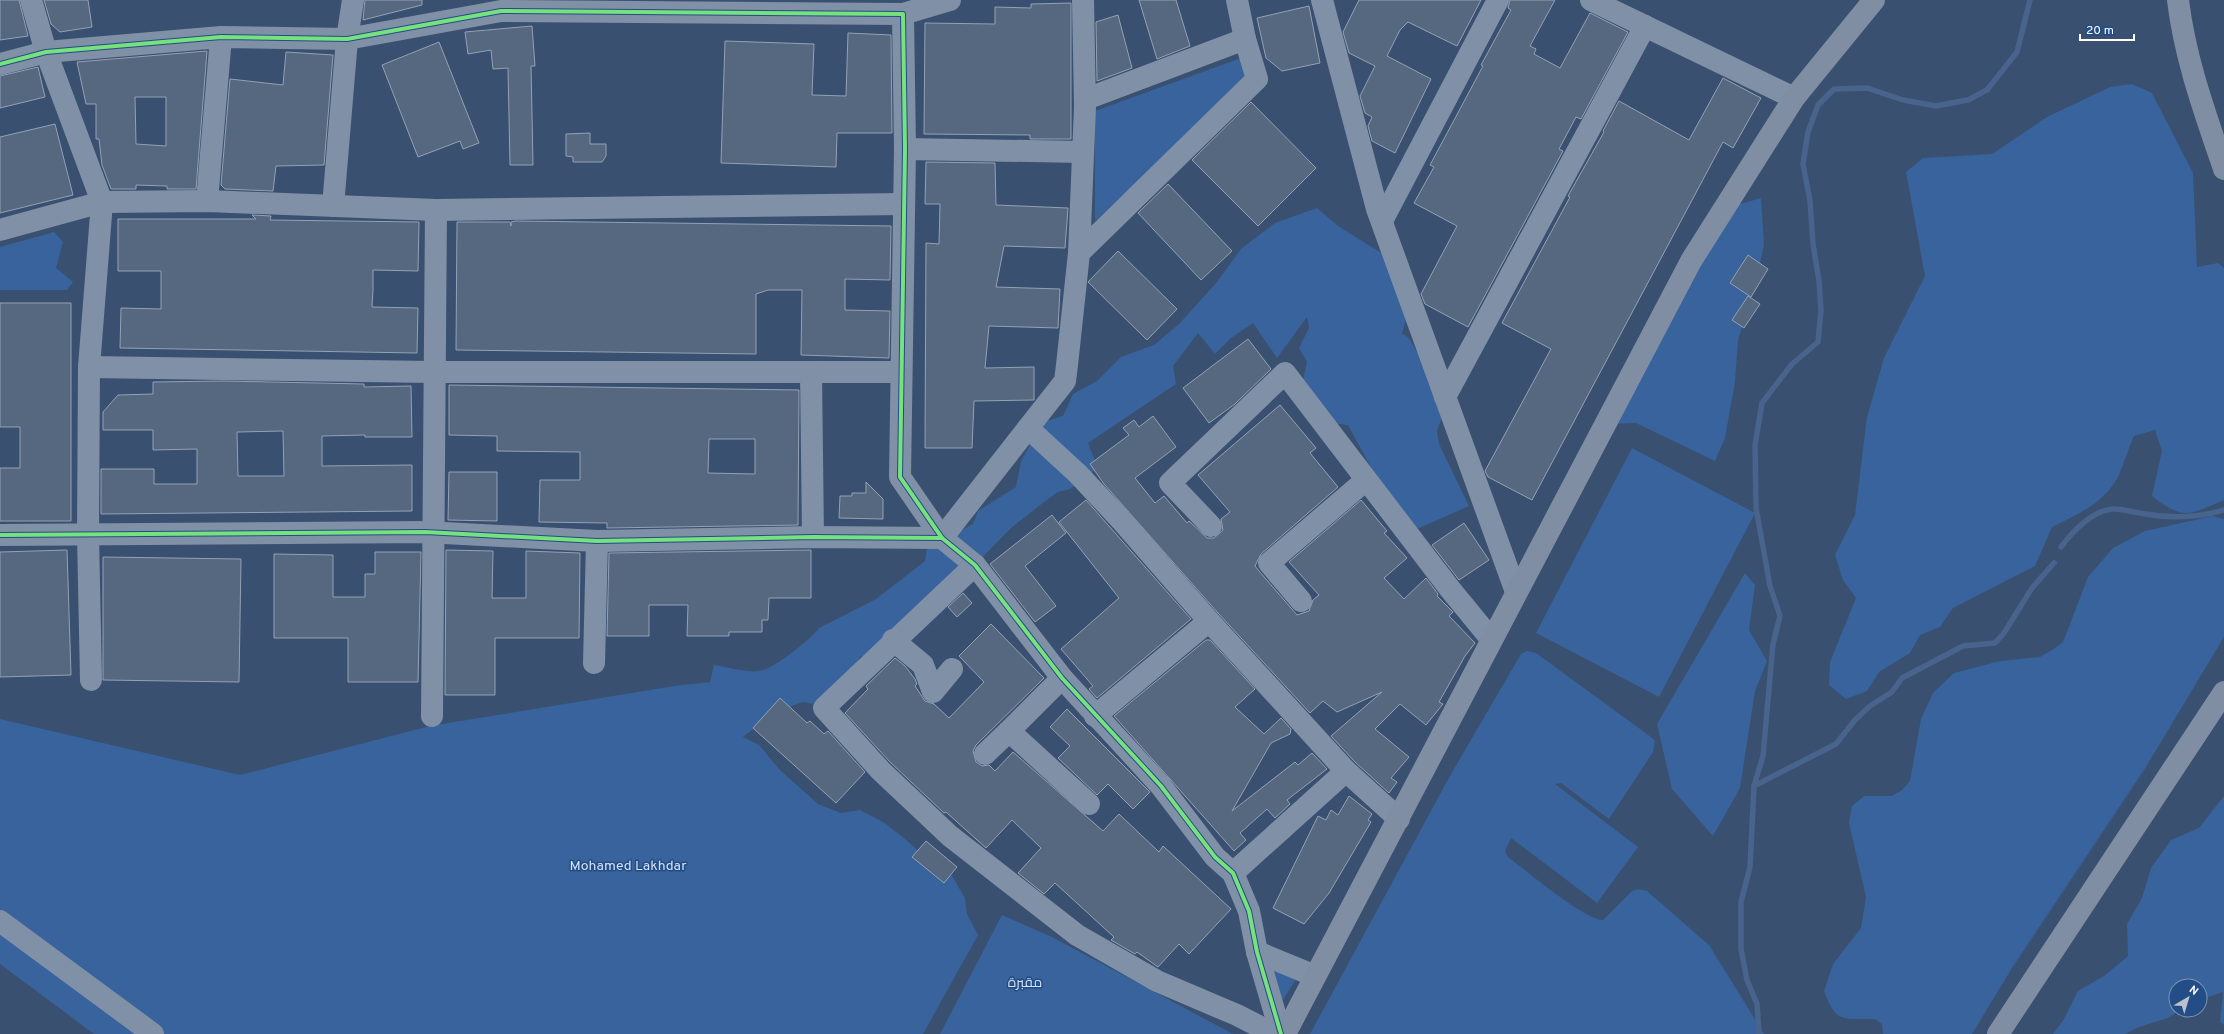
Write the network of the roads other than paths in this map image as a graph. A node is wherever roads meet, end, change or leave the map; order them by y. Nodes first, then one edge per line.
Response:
1 (31, 0) edge
2 (353, 0) edge
3 (950, 0) edge
4 (1083, 0) edge
5 (1237, 0) edge
6 (1322, 0) edge
7 (1498, 0) edge
8 (1591, 0) edge
9 (1874, 0) edge
10 (2178, 0) edge
11 (904, 14) junction
12 (1645, 26) junction
13 (221, 37) junction
14 (347, 39) junction
15 (1245, 39) junction
16 (46, 52) junction
17 (0, 64) edge
18 (1794, 98) junction
19 (1085, 107) junction
20 (905, 149) junction
21 (1083, 152) junction
22 (2224, 169) edge
23 (207, 201) junction
24 (102, 202) junction
25 (904, 204) junction
26 (333, 206) junction
27 (436, 210) junction
28 (1382, 221) junction
29 (0, 230) edge
30 (1079, 253) junction
31 (89, 367) junction
32 (433, 372) junction
33 (811, 372) junction
34 (901, 372) junction
35 (1445, 397) junction
36 (1028, 428) junction
37 (1366, 480) junction
38 (1211, 526) dead end
39 (434, 533) junction
40 (0, 534) edge
41 (88, 535) junction
42 (813, 537) junction
43 (942, 538) junction
44 (597, 541) junction
45 (976, 565) junction
46 (1516, 592) junction
47 (1301, 601) dead end
48 (1209, 621) junction
49 (1491, 639) junction
50 (894, 640) junction
51 (594, 663) dead end
52 (952, 670) dead end
53 (1062, 678) junction
54 (91, 680) dead end
55 (2224, 692) edge
56 (432, 716) dead end
57 (1095, 716) junction
58 (1010, 731) junction
59 (985, 754) dead end
60 (1346, 771) junction
61 (1089, 804) dead end
62 (1399, 819) junction
63 (1233, 873) junction
64 (0, 921) edge
65 (1257, 952) junction
66 (1315, 976) junction
67 (153, 1034) edge
68 (1274, 1034) edge
69 (1281, 1034) edge
70 (1285, 1034) edge
71 (1998, 1034) edge

1 - 16 street
2 - 14 street
3 - 11 street
4 - 19 street
5 - 15 street
6 - 28 street
7 - 28 street
8 - 12 street
9 - 18 main road
10 - 22 main road
11 - 14 street
11 - 20 street
12 - 18 street
12 - 35 street
13 - 14 street
13 - 16 street
13 - 23 street
14 - 26 street
15 - 19 street
15 - 30 street
16 - 17 street
16 - 24 street
18 - 46 main road
19 - 21 street
20 - 21 street
20 - 25 street
21 - 30 street
23 - 24 street
23 - 26 street
24 - 29 street
24 - 31 street
25 - 27 street
25 - 34 street
26 - 27 street
27 - 32 street
28 - 35 street
30 - 36 street
31 - 32 street
31 - 41 street
32 - 33 street
32 - 39 street
33 - 34 street
33 - 42 street
34 - 43 street
35 - 46 street
36 - 43 street
36 - 48 street
37 - 38 street
37 - 47 street
37 - 49 street
39 - 41 street
39 - 44 street
39 - 56 street
40 - 41 street
41 - 54 street
42 - 43 street
42 - 44 street
43 - 45 street
44 - 51 street
45 - 50 street
45 - 53 street
46 - 49 main road
48 - 57 street
48 - 60 street
49 - 62 main road
50 - 52 street
50 - 68 street
53 - 57 street
53 - 58 street
55 - 71 main road
57 - 63 street
58 - 59 street
58 - 61 street
60 - 62 street
60 - 63 street
62 - 66 main road
63 - 65 street
64 - 67 street
65 - 66 street
65 - 69 street
66 - 70 main road

